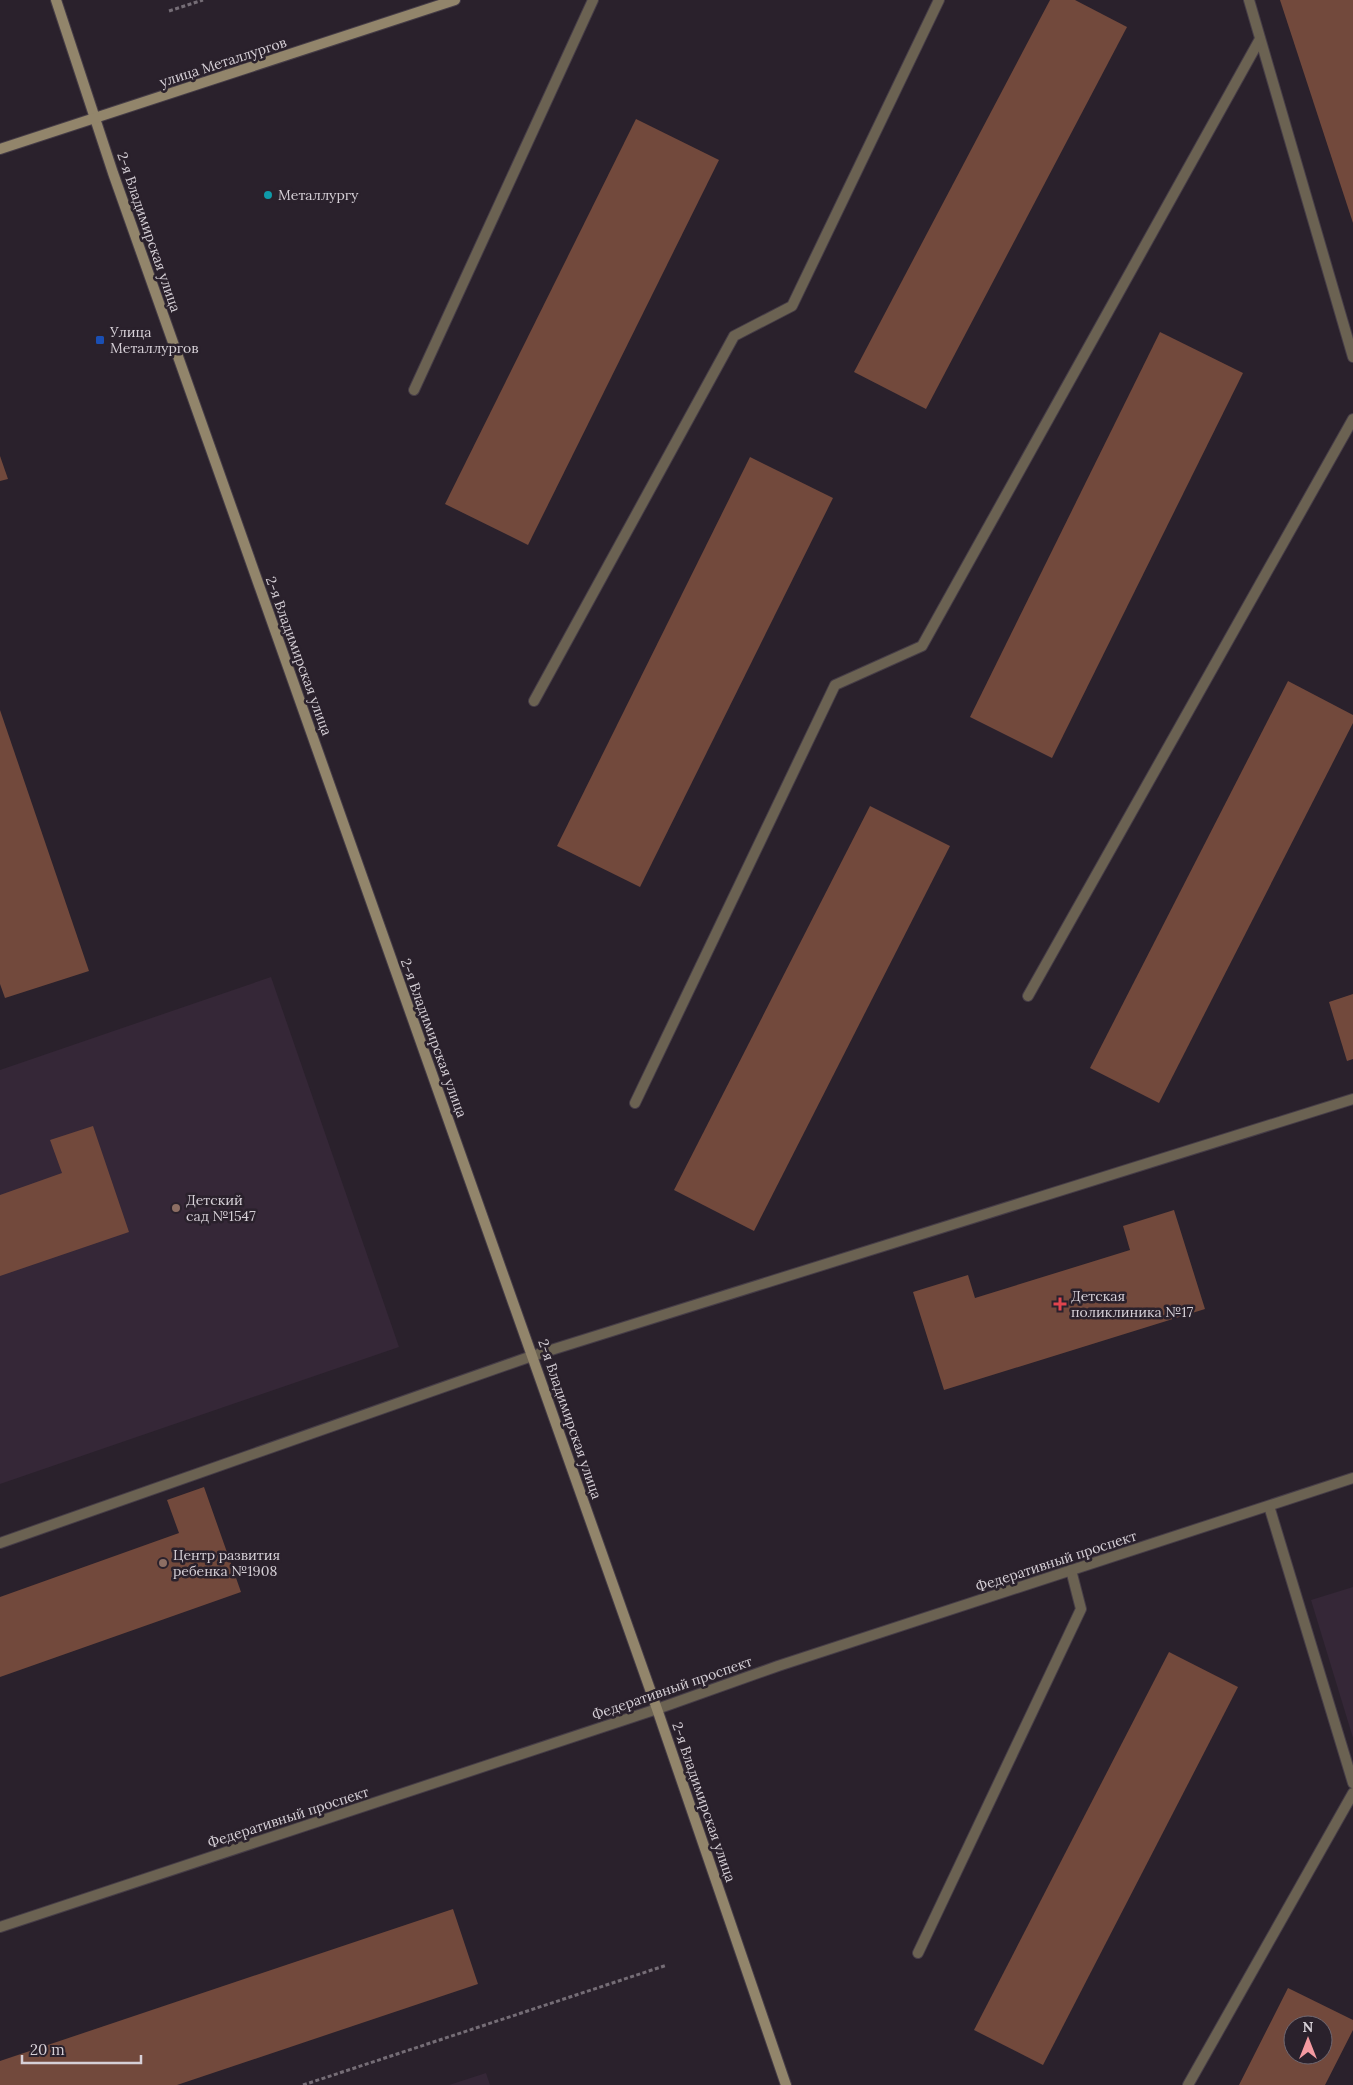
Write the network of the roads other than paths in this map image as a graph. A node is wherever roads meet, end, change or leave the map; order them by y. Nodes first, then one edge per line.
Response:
1 (56, 0) edge
2 (455, 0) edge
3 (593, 0) edge
4 (939, 0) edge
5 (1249, 0) edge
6 (1260, 39) junction
7 (94, 119) junction
8 (0, 149) edge
9 (1353, 357) edge
10 (414, 390) dead end
11 (1353, 419) edge
12 (534, 700) dead end
13 (1028, 996) dead end
14 (1353, 1100) edge
15 (635, 1104) dead end
16 (532, 1356) junction
17 (1353, 1478) edge
18 (1268, 1506) junction
19 (0, 1543) edge
20 (1071, 1570) junction
21 (657, 1708) junction
22 (1353, 1783) edge
23 (1353, 1792) edge
24 (0, 1927) edge
25 (918, 1953) dead end
26 (786, 2085) edge
27 (1188, 2085) edge

1 - 7 street, 2-я Владимирская улица
2 - 7 street, улица Металлургов
3 - 10 street
4 - 12 street
5 - 6 street
6 - 9 street
6 - 15 street
7 - 8 street, улица Металлургов
7 - 16 street, 2-я Владимирская улица
11 - 13 street
14 - 16 street
16 - 19 street
16 - 21 street, 2-я Владимирская улица
17 - 18 street, Федеративный проспект
18 - 20 street, Федеративный проспект
18 - 22 street
20 - 21 street, Федеративный проспект
20 - 25 street
21 - 24 street, Федеративный проспект
21 - 26 street, 2-я Владимирская улица
23 - 27 street

